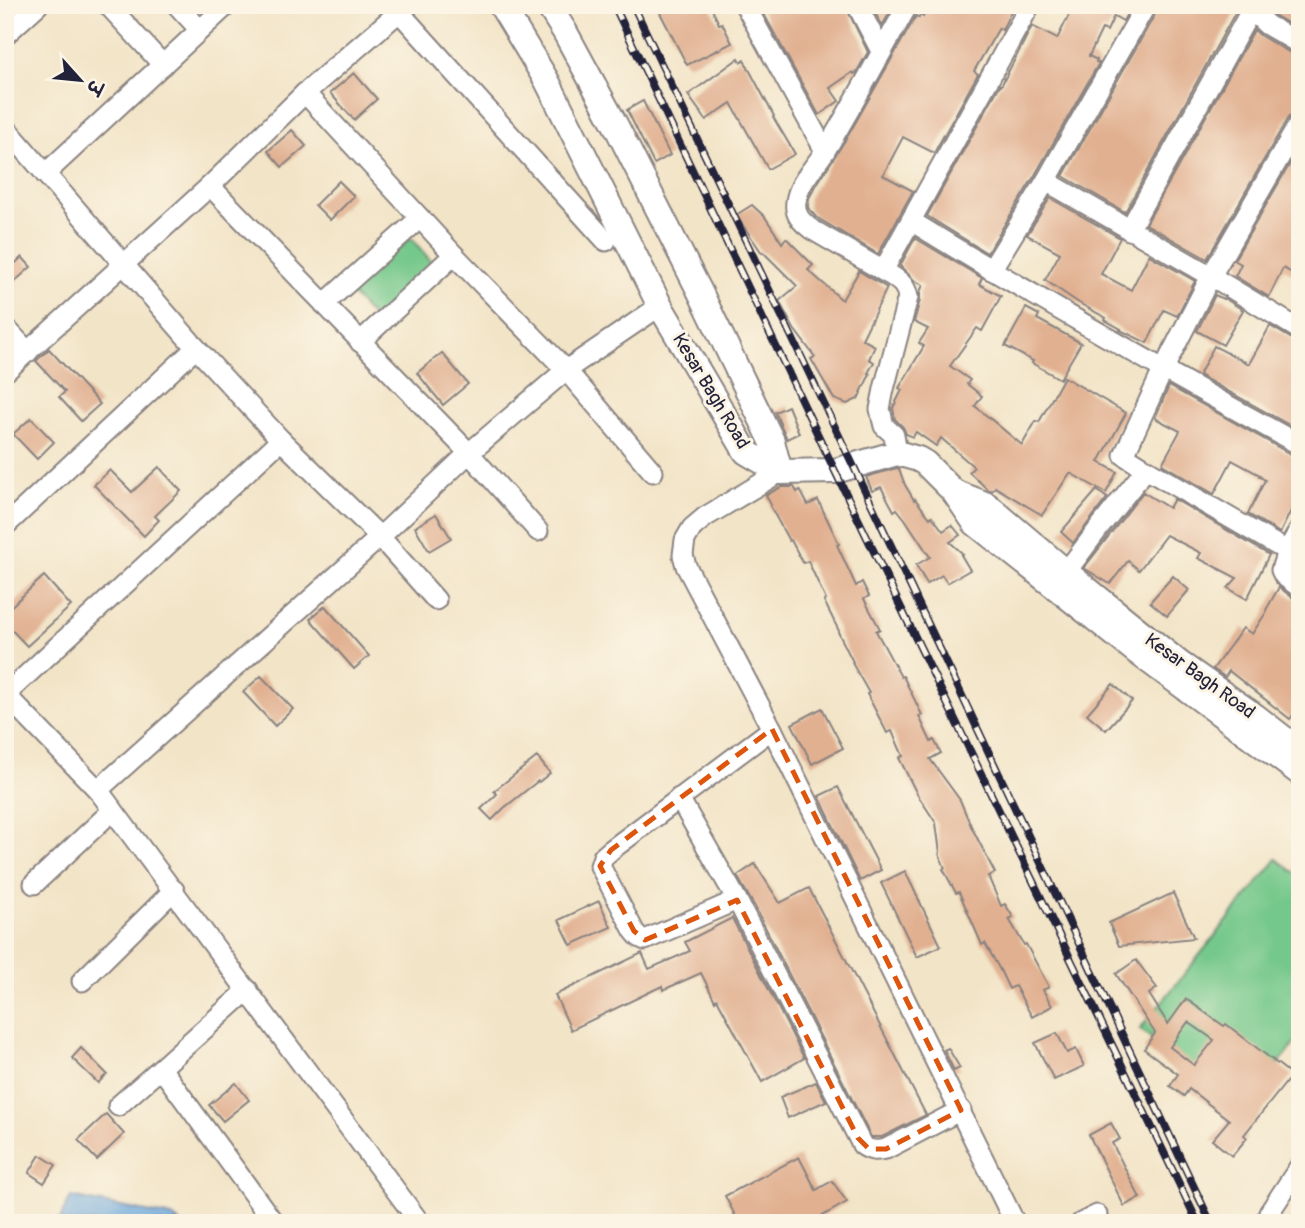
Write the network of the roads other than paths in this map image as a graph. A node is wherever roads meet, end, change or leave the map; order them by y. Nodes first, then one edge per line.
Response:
1 (38, 5) edge
2 (108, 5) edge
3 (177, 5) edge
4 (227, 5) edge
5 (501, 5) edge
6 (548, 5) edge
7 (746, 5) edge
8 (857, 5) edge
9 (908, 5) edge
10 (1030, 5) edge
11 (1146, 5) edge
12 (401, 7) edge
13 (1250, 7) edge
14 (200, 30) junction
15 (5, 35) edge
16 (1300, 44) edge
17 (881, 51) junction
18 (163, 65) junction
19 (305, 93) junction
20 (1300, 122) edge
21 (5, 127) edge
22 (825, 151) junction
23 (45, 174) junction
24 (1046, 181) junction
25 (210, 186) junction
26 (420, 218) junction
27 (911, 220) junction
28 (1129, 230) junction
29 (606, 241) dead end
30 (454, 256) junction
31 (124, 264) junction
32 (991, 270) junction
33 (883, 271) junction
34 (1211, 276) junction
35 (324, 304) junction
36 (660, 306) junction
37 (5, 327) edge
38 (1300, 330) edge
39 (360, 342) junction
40 (197, 348) junction
41 (28, 352) junction
42 (566, 370) junction
43 (1163, 370) junction
44 (5, 372) edge
45 (281, 440) junction
46 (1300, 445) edge
47 (469, 453) junction
48 (897, 453) junction
49 (1146, 469) junction
50 (653, 472) dead end
51 (780, 472) junction
52 (954, 492) junction
53 (5, 526) edge
54 (1300, 529) edge
55 (537, 531) dead end
56 (380, 537) junction
57 (1287, 551) junction
58 (1066, 572) junction
59 (1300, 588) edge
60 (436, 600) dead end
61 (5, 694) edge
62 (772, 729) junction
63 (1300, 751) edge
64 (1300, 773) edge
65 (98, 790) junction
66 (679, 798) junction
67 (113, 810) junction
68 (34, 884) dead end
69 (174, 890) junction
70 (737, 900) junction
71 (82, 981) dead end
72 (248, 990) junction
73 (161, 1068) junction
74 (118, 1106) dead end
75 (961, 1110) junction
76 (1300, 1166) edge
77 (1269, 1213) dead end
78 (274, 1223) edge
79 (420, 1223) edge
80 (1015, 1223) edge

1 - 15 street
2 - 18 street
3 - 14 street
4 - 14 street
5 - 36 main road, Kesar Bagh Road
6 - 51 main road
7 - 22 street
8 - 17 street
9 - 17 street
10 - 27 street
11 - 24 street
12 - 19 street
12 - 29 street
13 - 16 street
13 - 28 street
14 - 18 street
17 - 22 street
18 - 23 street
19 - 25 street
19 - 26 street
20 - 34 street
21 - 23 street
22 - 33 street
23 - 31 street
24 - 28 street
24 - 32 street
25 - 31 street
25 - 35 street
26 - 30 street
26 - 35 street
27 - 32 street
27 - 33 street
28 - 34 street
30 - 39 street
30 - 42 street
31 - 40 street
31 - 41 street
32 - 43 street
33 - 48 street
34 - 38 street
34 - 43 street
35 - 39 street
36 - 42 street
36 - 51 main road, Kesar Bagh Road
37 - 41 street
39 - 47 street
40 - 45 street
40 - 53 street
41 - 44 street
42 - 47 street
42 - 50 street
43 - 46 street
43 - 49 street
45 - 56 street
45 - 61 street
47 - 55 street
47 - 56 street
48 - 51 main road
48 - 52 main road, Kesar Bagh Road
49 - 57 street
49 - 58 street
51 - 62 street
52 - 58 main road, Kesar Bagh Road
52 - 64 main road
54 - 57 street
56 - 60 street
56 - 65 street
57 - 59 street
58 - 63 main road, Kesar Bagh Road
61 - 65 street
62 - 66 street
62 - 75 street
65 - 67 street
66 - 70 street
66 - 70 street
67 - 68 street
67 - 69 street
69 - 71 street
69 - 72 street
70 - 75 street
72 - 73 street
72 - 79 street
73 - 74 street
73 - 78 street
75 - 80 street
76 - 77 street

